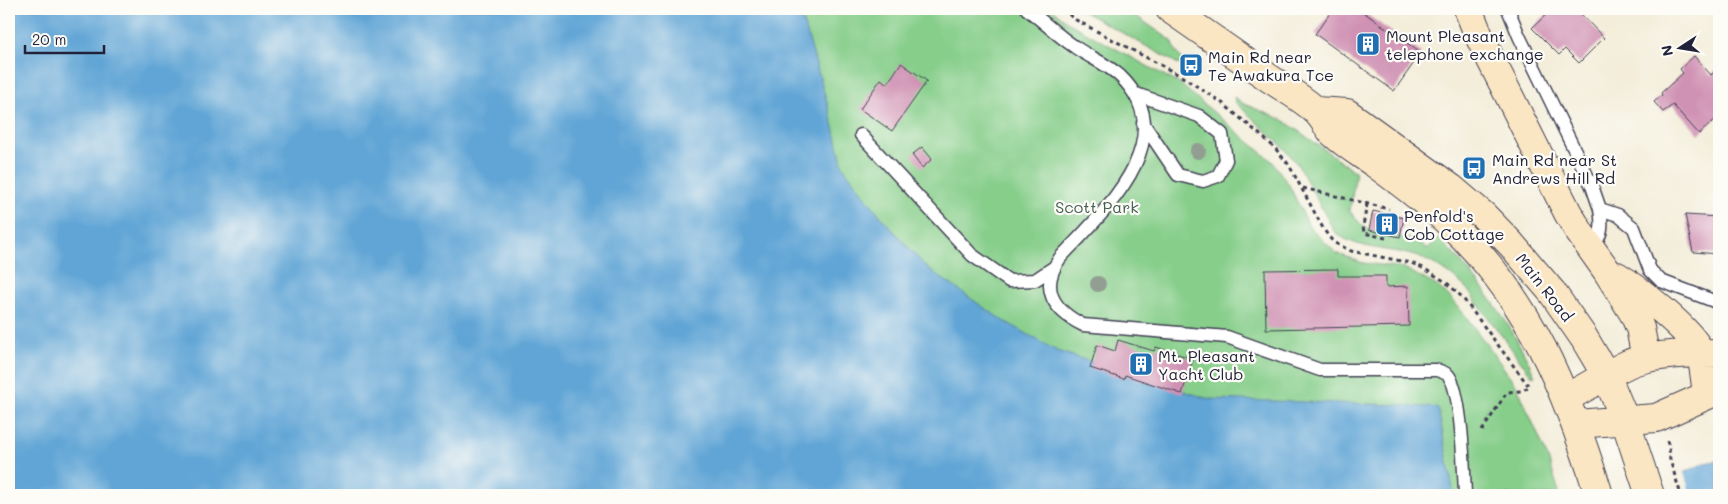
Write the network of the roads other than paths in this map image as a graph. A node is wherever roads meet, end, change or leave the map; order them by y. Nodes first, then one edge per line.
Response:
1 (1027, 9) edge
2 (1170, 9) edge
3 (1468, 9) edge
4 (1508, 9) edge
5 (1136, 94) junction
6 (1316, 110) junction
7 (1144, 123) junction
8 (861, 135) dead end
9 (1600, 209) junction
10 (1599, 260) junction
11 (1053, 268) junction
12 (1719, 302) edge
13 (1710, 353) edge
14 (1644, 360) junction
15 (1607, 377) junction
16 (1713, 392) edge
17 (1566, 398) junction
18 (1625, 420) junction
19 (1576, 424) junction
20 (1597, 489) edge
21 (1465, 495) edge
22 (1650, 495) edge

1 - 5 lane
2 - 6 main road, Main Road
3 - 10 main road
4 - 9 lane
5 - 7 lane
5 - 7 lane
6 - 15 main road, Main Road
6 - 17 main road, Main Road
7 - 11 lane
8 - 11 lane
9 - 10 lane
9 - 12 lane
10 - 13 main road
10 - 14 main road
11 - 21 lane
13 - 14 main road
13 - 16 main road
14 - 15 main road
15 - 17 main road
15 - 18 main road, Main Road
16 - 18 main road
17 - 19 main road, Main Road
18 - 19 main road
18 - 22 main road, Main Road
19 - 20 main road, Main Road

